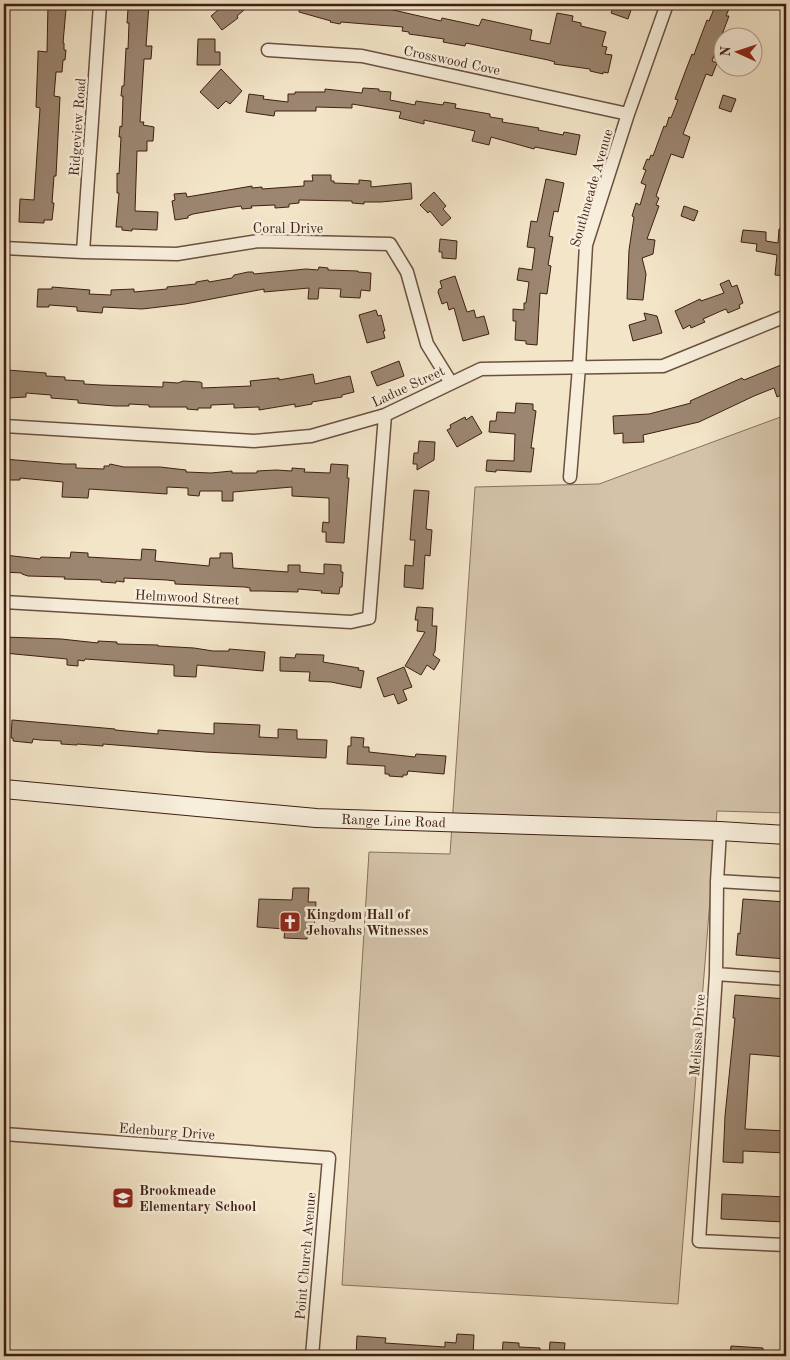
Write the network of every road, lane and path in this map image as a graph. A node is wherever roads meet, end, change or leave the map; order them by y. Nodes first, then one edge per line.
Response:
1 (100, 4) edge
2 (667, 4) edge
3 (268, 50) dead end
4 (628, 114) junction
5 (4, 248) edge
6 (84, 252) junction
7 (786, 316) edge
8 (579, 367) junction
9 (450, 383) junction
10 (385, 416) junction
11 (4, 426) edge
12 (570, 477) dead end
13 (4, 602) edge
14 (4, 789) edge
15 (720, 831) junction
16 (786, 835) edge
17 (718, 881) junction
18 (786, 885) edge
19 (716, 974) junction
20 (786, 979) edge
21 (4, 1134) edge
22 (329, 1158) joint
23 (786, 1245) edge
24 (312, 1356) edge

1 - 6 street, Ridgeview Road
2 - 4 street, Southmeade Avenue
3 - 4 street, Crosswood Cove
4 - 8 street, Southmeade Avenue
5 - 6 street, Coral Drive
6 - 9 street, Coral Drive
7 - 8 street, Ladue Street
8 - 9 street, Ladue Street
8 - 12 street, Southmeade Avenue
9 - 10 street, Ladue Street
10 - 11 street, Ladue Street
10 - 13 street, Helmwood Street
14 - 15 main road, Range Line Road
15 - 16 main road, Range Line Road
15 - 17 street, Melissa Drive
17 - 18 street
17 - 19 street, Melissa Drive
19 - 20 street
19 - 23 street, Melissa Drive
21 - 22 street, Edenburg Drive
22 - 24 street, Point Church Avenue

